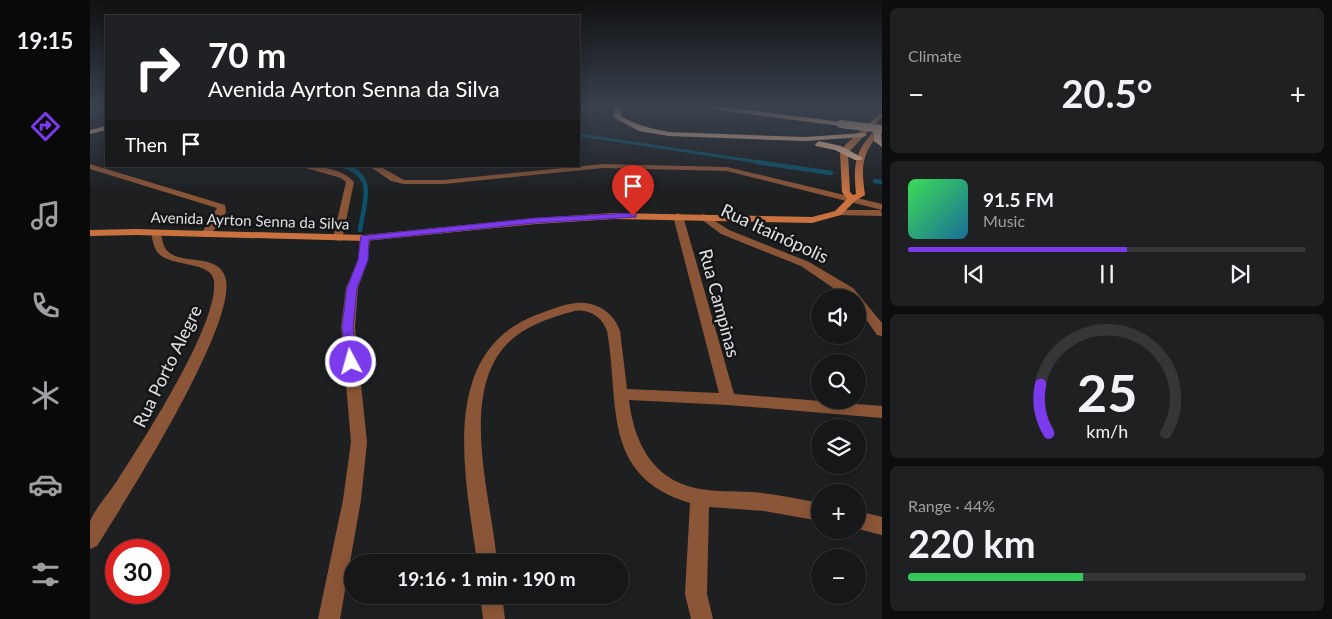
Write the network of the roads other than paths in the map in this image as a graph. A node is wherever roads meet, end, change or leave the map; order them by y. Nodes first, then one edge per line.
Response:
1 (689, 136) edge
2 (846, 136) edge
3 (861, 136) edge
4 (875, 136) edge
5 (783, 139) junction
6 (845, 150) junction
7 (858, 158) junction
8 (90, 166) edge
9 (307, 167) edge
10 (376, 167) edge
11 (852, 200) junction
12 (882, 207) edge
13 (838, 213) junction
14 (882, 213) edge
15 (678, 216) junction
16 (704, 217) junction
17 (90, 233) edge
18 (156, 233) junction
19 (206, 234) junction
20 (338, 238) junction
21 (365, 238) junction
22 (847, 289) edge
23 (866, 312) edge
24 (882, 332) edge
25 (621, 394) junction
26 (728, 399) junction
27 (882, 412) edge
28 (700, 498) junction
29 (811, 510) edge
30 (866, 522) edge
31 (882, 526) edge
32 (90, 539) edge
33 (486, 554) edge
34 (492, 604) edge
35 (329, 619) edge
36 (494, 619) edge
37 (702, 619) edge

1 - 5 highway
2 - 5 highway
3 - 6 main road
4 - 7 main road
5 - 6 highway
6 - 7 highway
6 - 11 main road
7 - 11 main road
8 - 19 street
9 - 20 street
10 - 11 street
11 - 12 street
11 - 13 main road
13 - 14 street
13 - 16 main road, Avenida Ayrton Senna da Silva
15 - 16 main road, Avenida Ayrton Senna da Silva
15 - 21 main road, Avenida Ayrton Senna da Silva
15 - 26 street, Rua Campinas
16 - 22 street, Rua Itainópolis
17 - 18 main road, Avenida Ayrton Senna da Silva
18 - 19 main road, Avenida Ayrton Senna da Silva
18 - 32 street, Rua Porto Alegre
19 - 20 main road, Avenida Ayrton Senna da Silva
20 - 21 main road, Avenida Ayrton Senna da Silva
21 - 35 street
23 - 24 street, Rua Itainópolis
25 - 26 street
25 - 28 street
25 - 33 street
26 - 27 street
28 - 29 street
28 - 37 street
30 - 31 street
34 - 36 street

